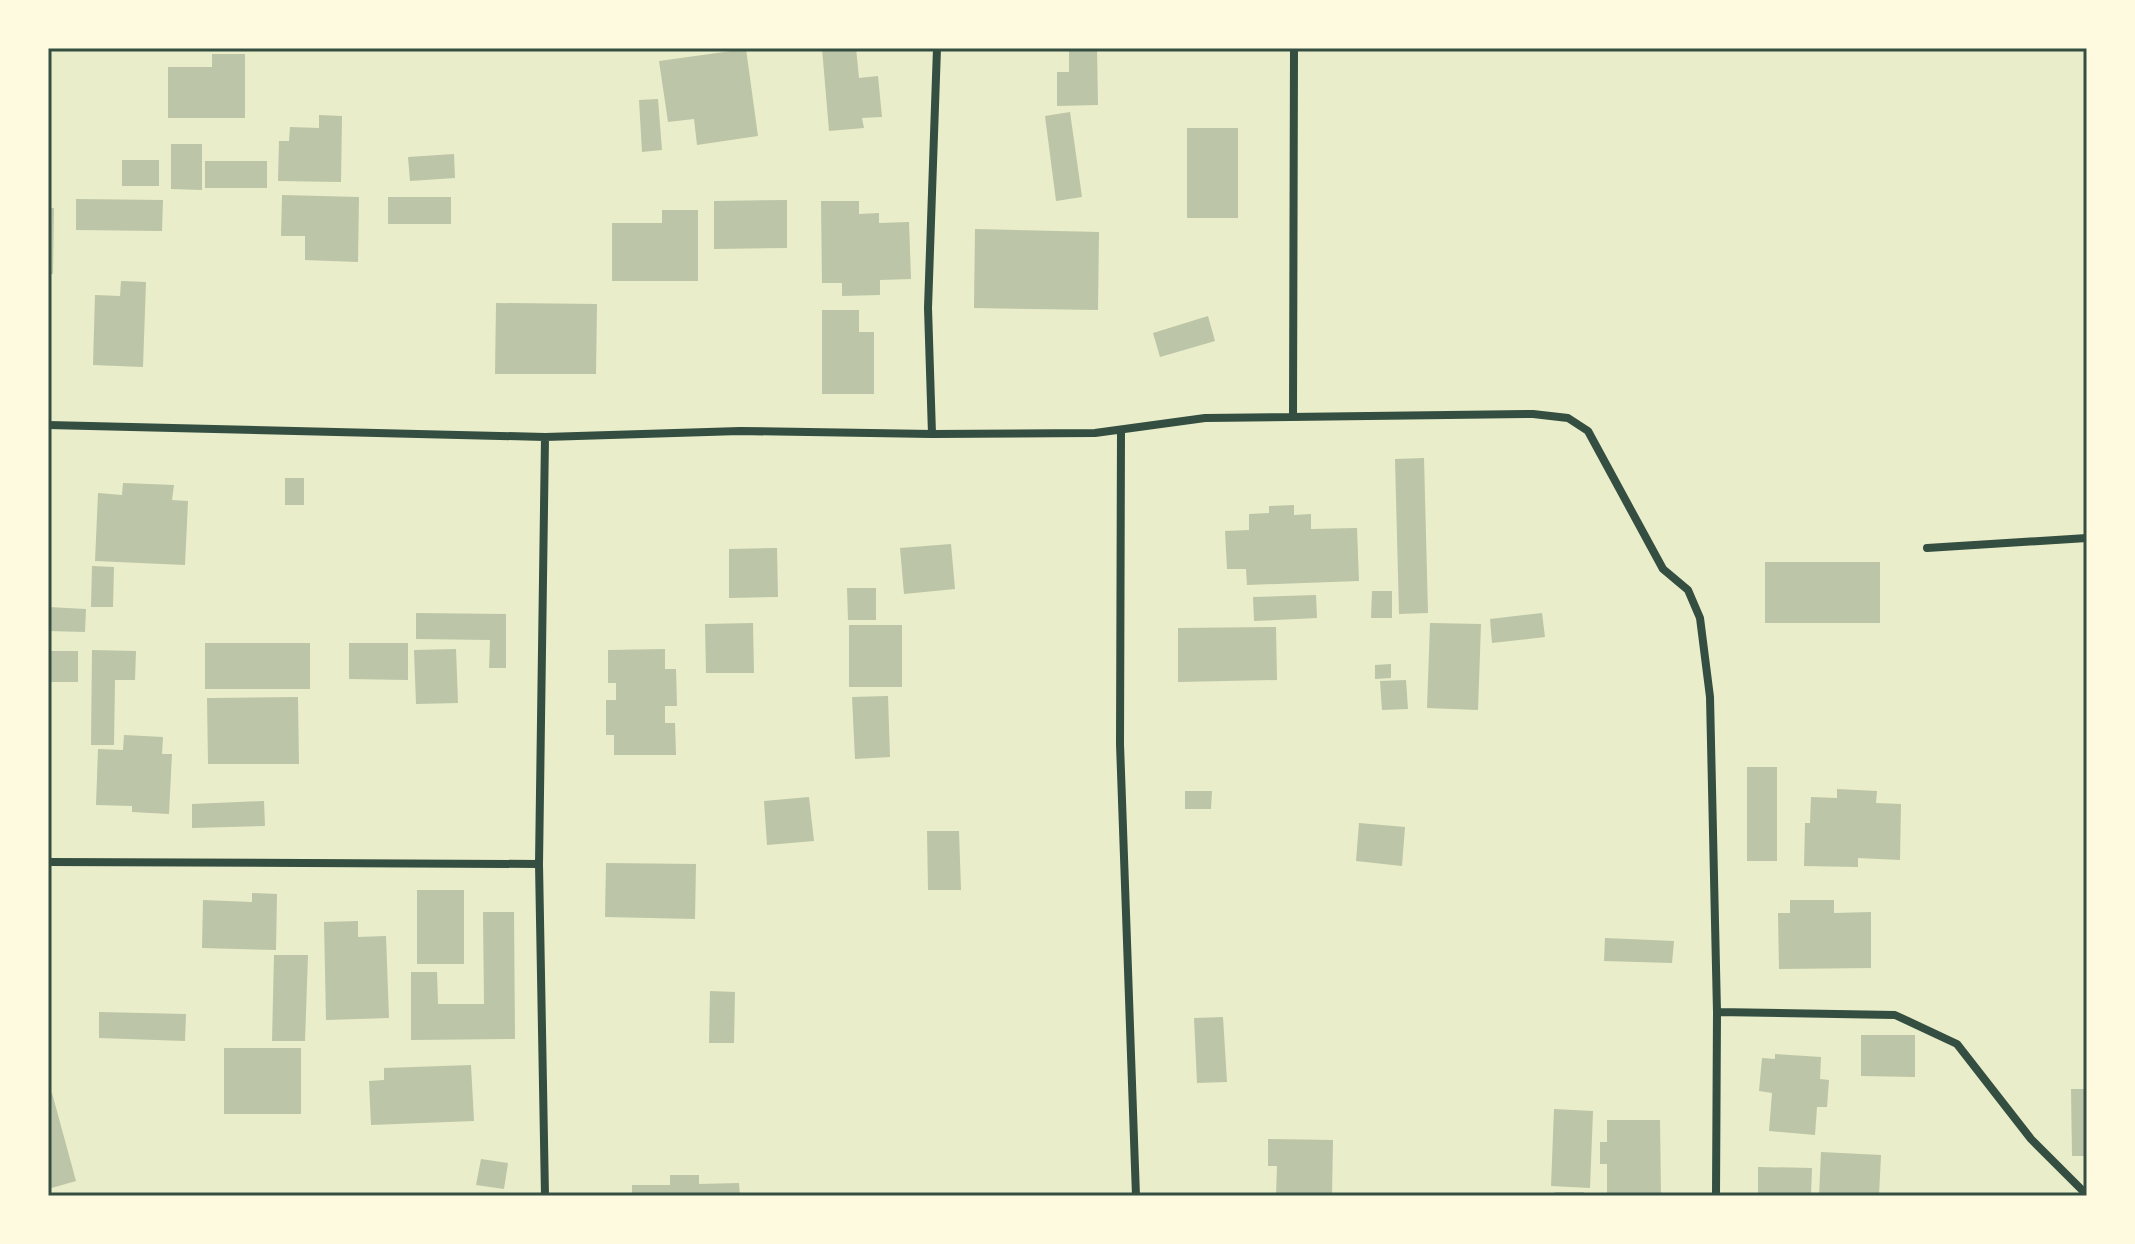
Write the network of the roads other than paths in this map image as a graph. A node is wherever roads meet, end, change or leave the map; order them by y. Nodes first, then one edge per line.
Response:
1 (937, 48) edge
2 (1294, 48) edge
3 (1293, 417) junction
4 (48, 425) edge
5 (1121, 430) junction
6 (932, 434) junction
7 (545, 437) junction
8 (2087, 538) edge
9 (1927, 548) dead end
10 (48, 862) edge
11 (539, 864) junction
12 (1717, 1012) junction
13 (2087, 1195) edge
14 (545, 1196) edge
15 (1136, 1196) edge
16 (1716, 1196) edge

1 - 6 street
2 - 3 street
3 - 5 street
3 - 12 street
4 - 7 street
5 - 6 street
5 - 15 street
6 - 7 street
7 - 11 street
8 - 9 street
10 - 11 street
11 - 14 street
12 - 13 street
12 - 16 street

